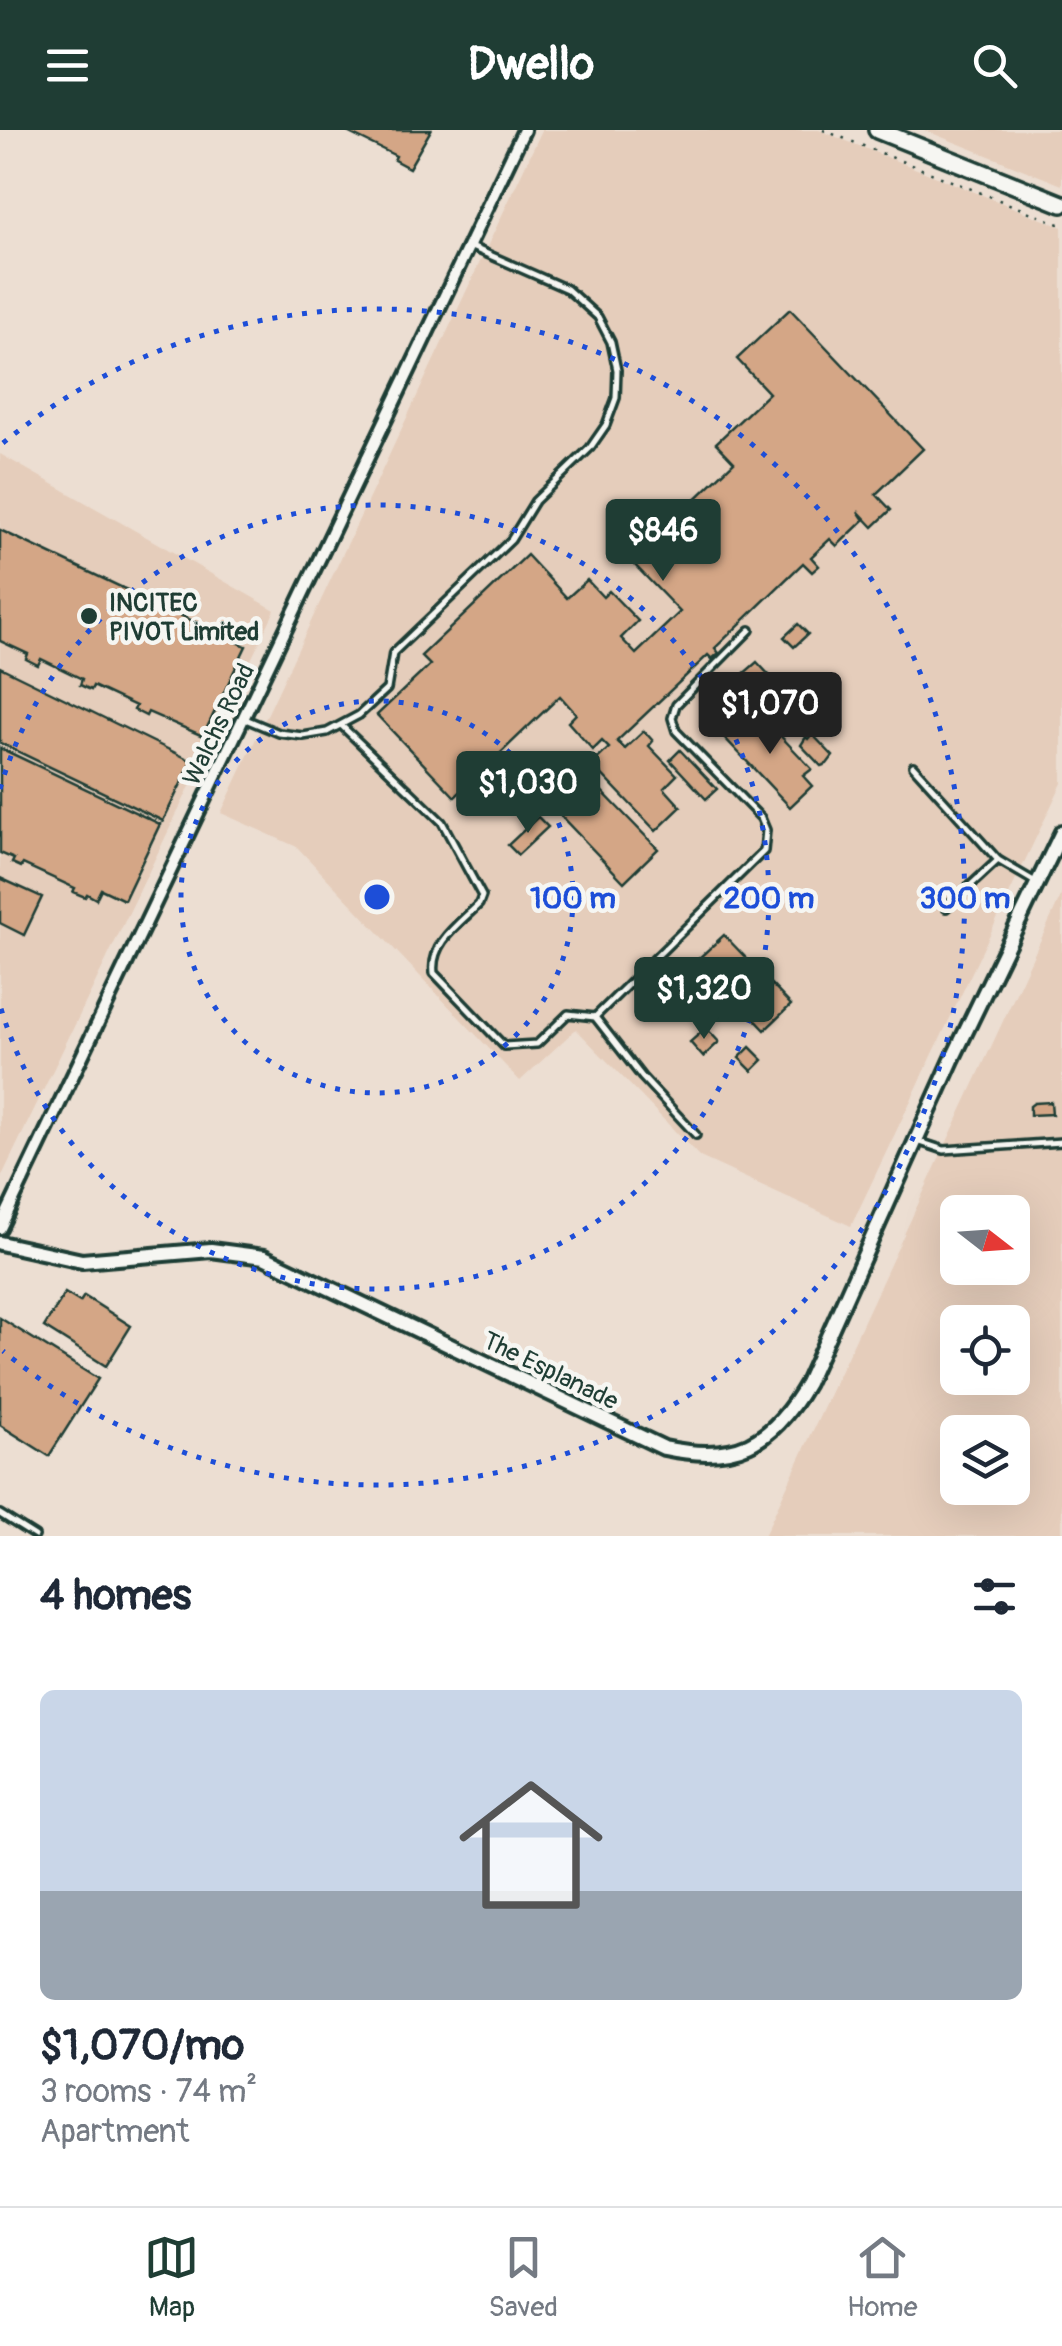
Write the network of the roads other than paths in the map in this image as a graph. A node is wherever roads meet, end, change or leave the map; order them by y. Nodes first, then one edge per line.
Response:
1 (524, 130) edge
2 (877, 130) edge
3 (1062, 204) edge
4 (469, 246) junction
5 (750, 630) dead end
6 (243, 718) junction
7 (342, 726) junction
8 (913, 766) dead end
9 (1062, 832) edge
10 (998, 860) junction
11 (1038, 883) junction
12 (946, 908) dead end
13 (595, 1018) junction
14 (696, 1136) dead end
15 (916, 1141) junction
16 (1062, 1142) edge
17 (0, 1228) edge
18 (0, 1243) edge
19 (0, 1514) edge
20 (35, 1536) edge

1 - 4 street, Walchs Road
2 - 3 main road
4 - 6 street, Walchs Road
4 - 7 lane
5 - 13 lane
6 - 7 lane
6 - 17 street, Walchs Road
7 - 13 lane
8 - 10 lane
9 - 11 street, The Esplanade
10 - 11 lane
10 - 12 lane
11 - 15 street, The Esplanade
13 - 14 lane
15 - 16 lane
15 - 18 street, The Esplanade
19 - 20 lane

